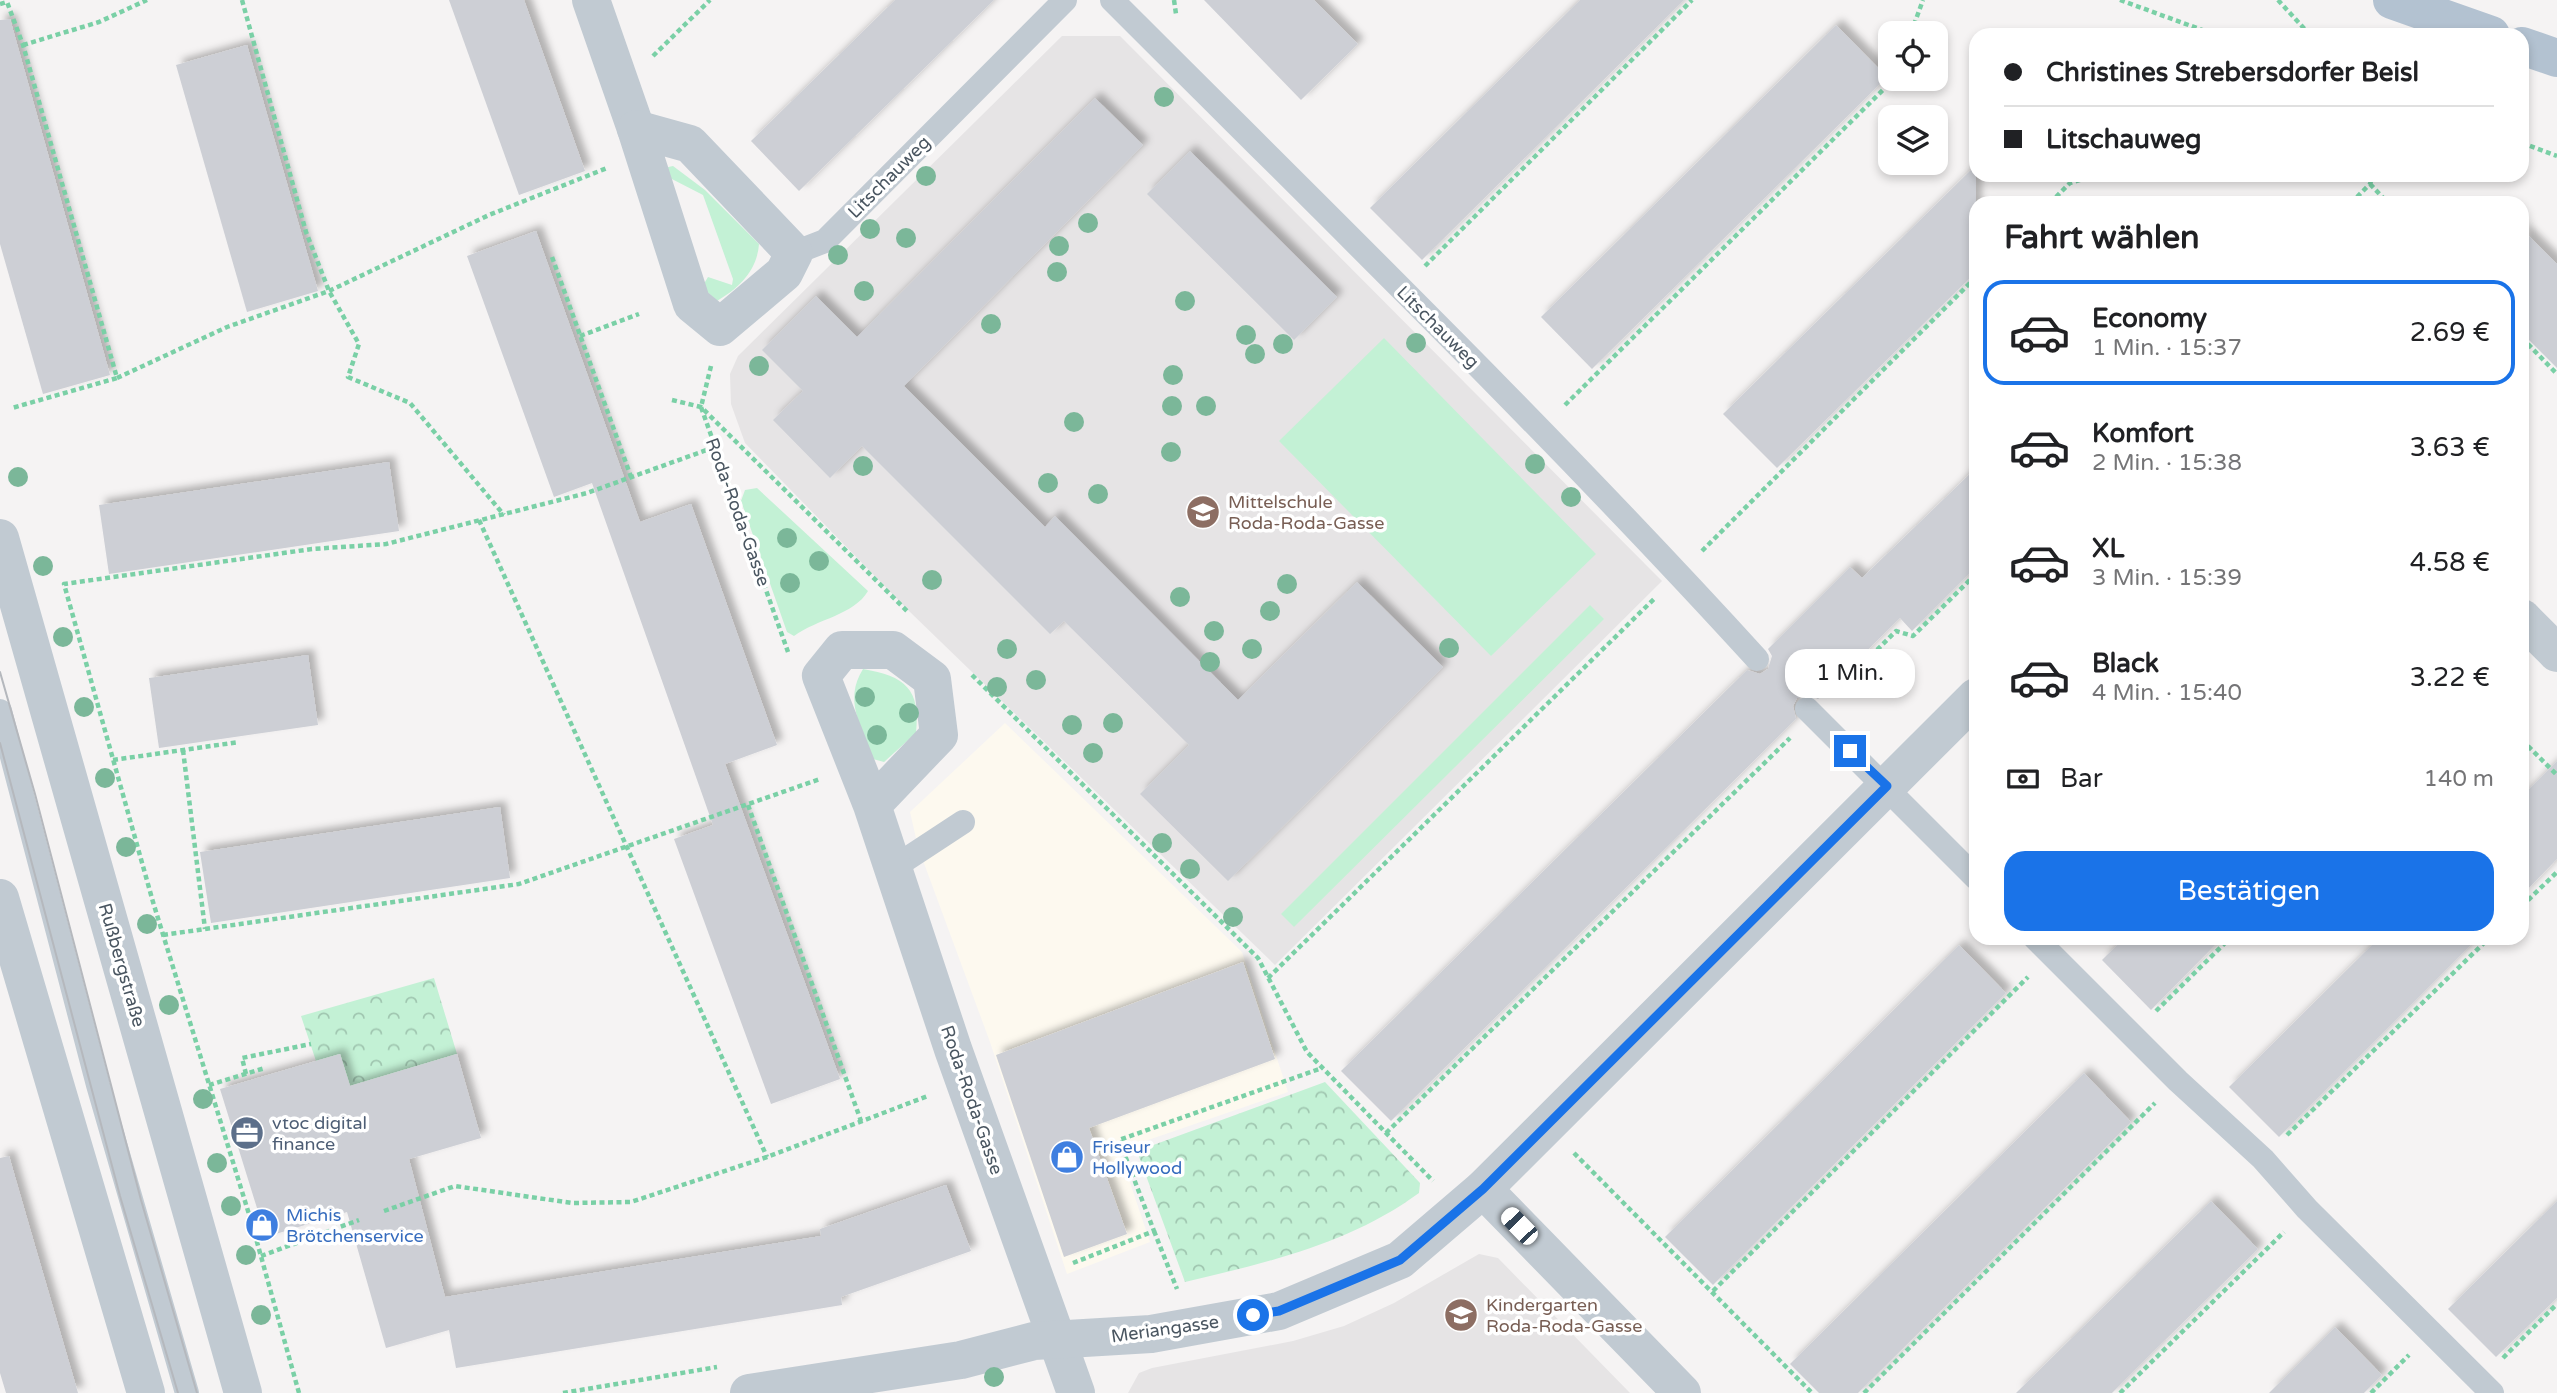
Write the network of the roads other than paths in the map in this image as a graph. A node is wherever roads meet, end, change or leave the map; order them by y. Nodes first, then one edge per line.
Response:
1 (591, 0) edge
2 (1065, 0) edge
3 (1112, 0) edge
4 (2392, 0) edge
5 (2471, 28) edge
6 (2529, 48) edge
7 (2557, 58) edge
8 (636, 129) junction
9 (794, 253) junction
10 (0, 538) edge
11 (2529, 625) edge
12 (2557, 653) edge
13 (1757, 659) dead end
14 (1969, 704) edge
15 (0, 711) edge
16 (1810, 712) road end
17 (1887, 786) junction
18 (872, 805) junction
19 (963, 822) dead end
20 (893, 869) junction
21 (1969, 871) edge
22 (0, 898) edge
23 (2043, 946) edge
24 (1471, 1199) junction
25 (1055, 1342) junction
26 (2486, 1387) edge
27 (146, 1393) edge
28 (187, 1393) edge
29 (243, 1393) edge
30 (749, 1393) edge
31 (1076, 1393) edge
32 (1682, 1393) edge

1 - 8 street
2 - 9 lane, Litschauweg
3 - 13 lane, Litschauweg
4 - 5 main road
6 - 7 main road
8 - 9 street
8 - 9 street
10 - 29 street, Rußbergstraße
11 - 12 street
14 - 17 street, Meriangasse
15 - 28 lane
16 - 17 lane
17 - 21 lane
17 - 24 street, Meriangasse
18 - 18 street, Roda-Roda-Gasse
18 - 20 street, Roda-Roda-Gasse
19 - 20 lane
20 - 25 street, Roda-Roda-Gasse
22 - 27 street
23 - 26 lane
24 - 25 street, Meriangasse
24 - 32 street
25 - 30 street, Meriangasse
25 - 31 street, Roda-Roda-Gasse

